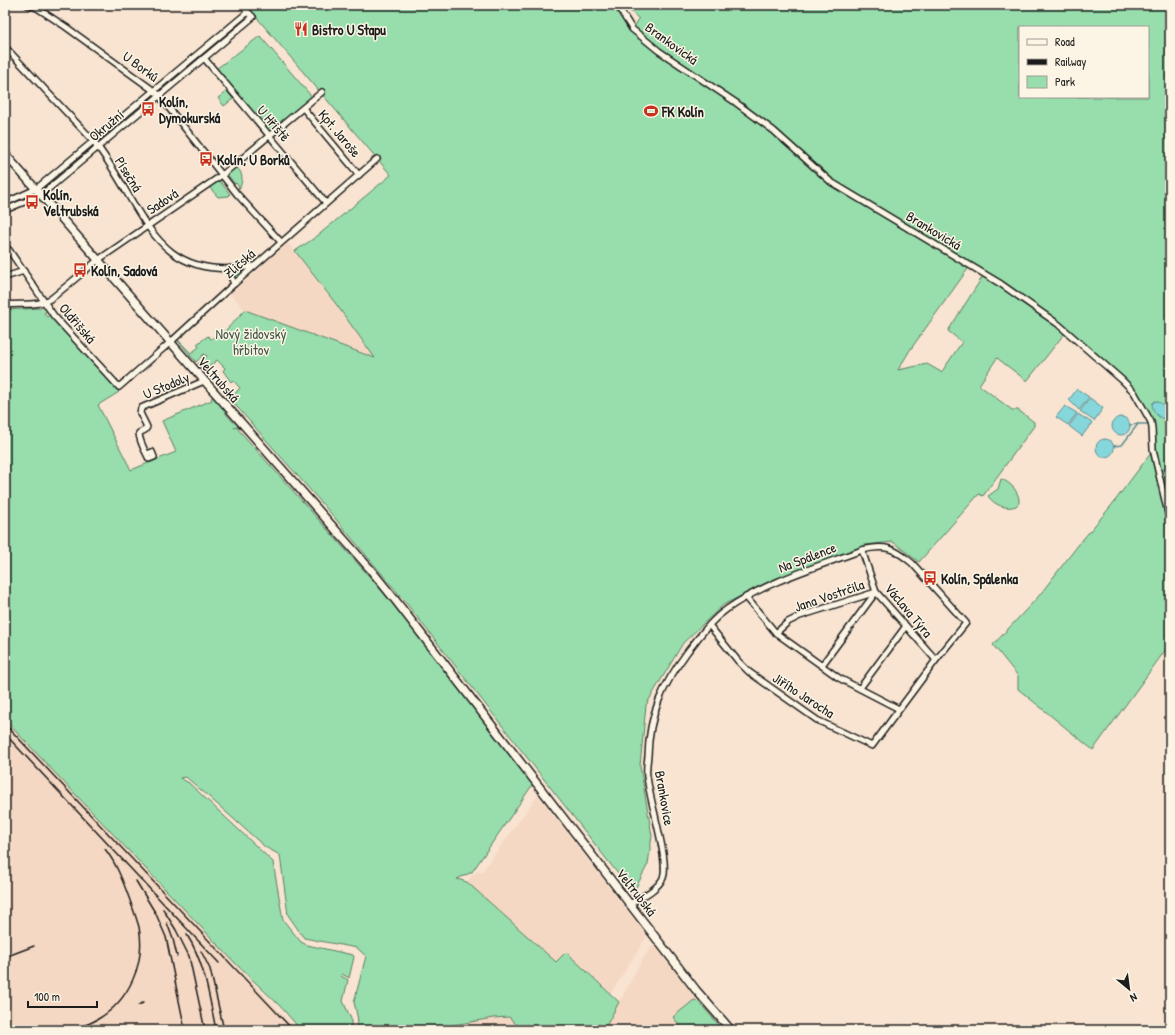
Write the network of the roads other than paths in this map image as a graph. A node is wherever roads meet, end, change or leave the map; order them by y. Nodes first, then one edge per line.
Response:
1 (28, 5) edge
2 (241, 5) edge
3 (616, 5) edge
4 (37, 7) edge
5 (248, 12) junction
6 (5, 47) edge
7 (204, 58) junction
8 (154, 91) junction
9 (322, 92) dead end
10 (160, 95) junction
11 (303, 108) junction
12 (269, 136) junction
13 (93, 142) junction
14 (98, 147) junction
15 (5, 154) edge
16 (377, 159) dead end
17 (222, 175) junction
18 (359, 175) junction
19 (39, 192) junction
20 (5, 203) edge
21 (326, 203) junction
22 (5, 210) edge
23 (147, 226) junction
24 (281, 242) junction
25 (5, 252) edge
26 (98, 260) junction
27 (255, 265) junction
28 (228, 269) junction
29 (24, 271) junction
30 (5, 277) edge
31 (234, 284) junction
32 (44, 302) junction
33 (5, 305) edge
34 (170, 342) junction
35 (204, 381) junction
36 (119, 387) joint
37 (147, 454) dead end
38 (1170, 522) edge
39 (862, 550) junction
40 (876, 592) junction
41 (746, 597) junction
42 (966, 622) joint
43 (709, 625) junction
44 (906, 626) junction
45 (776, 632) junction
46 (936, 660) junction
47 (822, 665) junction
48 (860, 688) junction
49 (899, 709) junction
50 (630, 904) junction
51 (731, 1030) edge

1 - 4 street, U Borků
2 - 5 street
3 - 38 street, Brankovická
4 - 8 street, U Borků
5 - 7 street, Okružní
5 - 8 street, Okružní
6 - 13 street, Písečná
7 - 10 street, Okružní
7 - 12 street, U Hřiště
8 - 10 street, U Borků
8 - 13 street, Okružní
9 - 11 street, Sadová
10 - 14 street, Okružní
10 - 17 street, U Borků
11 - 12 street, Sadová
11 - 18 street, Kpt. Jaroše
12 - 17 street, Sadová
12 - 21 street, U Hřiště
13 - 14 street, Písečná
13 - 19 street, Okružní
14 - 19 street, Okružní
14 - 23 street, Písečná
15 - 19 street, Veltrubská
16 - 18 street, Zličská
17 - 23 street, Sadová
17 - 24 street, U Borků
18 - 21 street, Zličská
19 - 20 street, Okružní
19 - 22 street, Okružní
19 - 26 street, Veltrubská
21 - 24 street, Zličská
23 - 26 street, Sadová
23 - 28 street, Písečná
24 - 27 street, Zličská
25 - 29 street, Oldřišská
26 - 32 street, Sadová
26 - 34 street, Veltrubská
27 - 28 street, Písečná
27 - 31 street, Zličská
28 - 31 street
29 - 30 street
29 - 32 street, Oldřišská
31 - 34 street, Zličská
32 - 33 street, Sadová
32 - 36 street, Oldřišská
34 - 35 street, Veltrubská
34 - 36 street, Zličská
35 - 37 street, U Stodoly
35 - 50 street, Veltrubská
39 - 40 street, Václava Týra
39 - 41 street, Na Spálence
39 - 42 street, Na Spálence
40 - 44 street, Václava Týra
40 - 45 street, Jana Vostrčila
40 - 47 street, Jana Vostrčila
41 - 43 street, Na Spálence
41 - 45 street
42 - 46 street, Jiřího Jarocha
43 - 49 street, Jiřího Jarocha
43 - 50 street, Brankovice
44 - 46 street, Václava Týra
44 - 48 street
45 - 47 street
46 - 49 street, Jiřího Jarocha
47 - 48 street
48 - 49 street
50 - 51 street, Veltrubská

